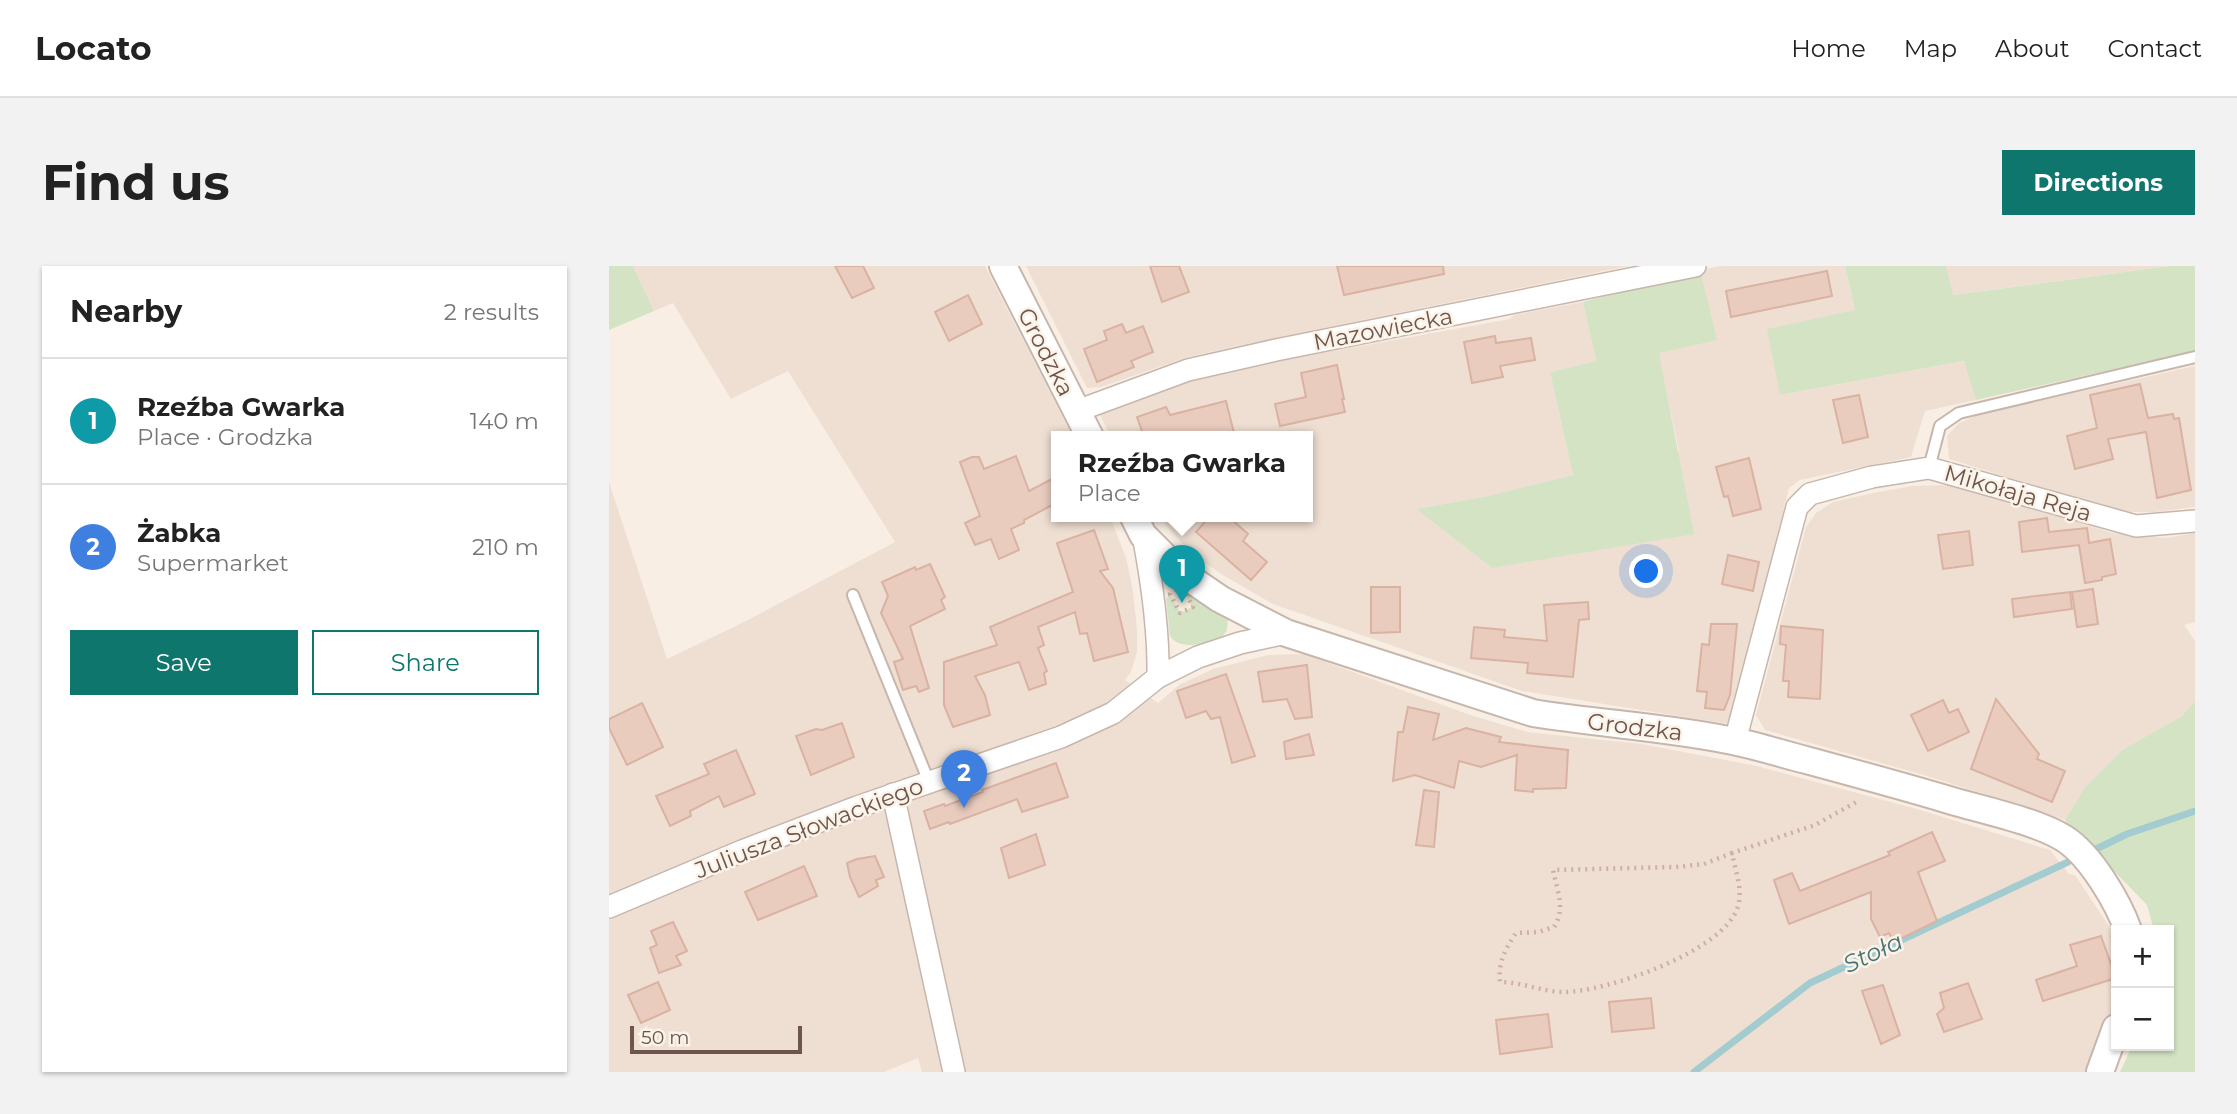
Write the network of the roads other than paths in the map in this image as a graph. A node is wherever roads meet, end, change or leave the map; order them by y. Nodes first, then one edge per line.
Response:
1 (1003, 266) edge
2 (1695, 266) edge
3 (2195, 358) edge
4 (1077, 411) junction
5 (1087, 431) edge
6 (1929, 468) junction
7 (2195, 521) edge
8 (1138, 526) edge
9 (853, 595) dead end
10 (1286, 633) junction
11 (1158, 677) junction
12 (1735, 741) junction
13 (929, 782) junction
14 (893, 794) junction
15 (609, 907) edge
16 (2126, 925) edge
17 (2111, 1042) edge
18 (954, 1072) edge
19 (2100, 1072) edge

1 - 4 street, Grodzka
2 - 4 street, Mazowiecka
3 - 6 lane
4 - 5 street, Grodzka
6 - 7 street, Mikołaja Reja
6 - 12 street, Mikołaja Reja
8 - 10 street, Grodzka
8 - 11 street
9 - 13 lane
10 - 11 street, Juliusza Słowackiego
10 - 12 street, Grodzka
11 - 13 street, Juliusza Słowackiego
12 - 16 street, Grodzka
13 - 14 street, Juliusza Słowackiego
14 - 15 street, Juliusza Słowackiego
14 - 18 street
17 - 19 street

